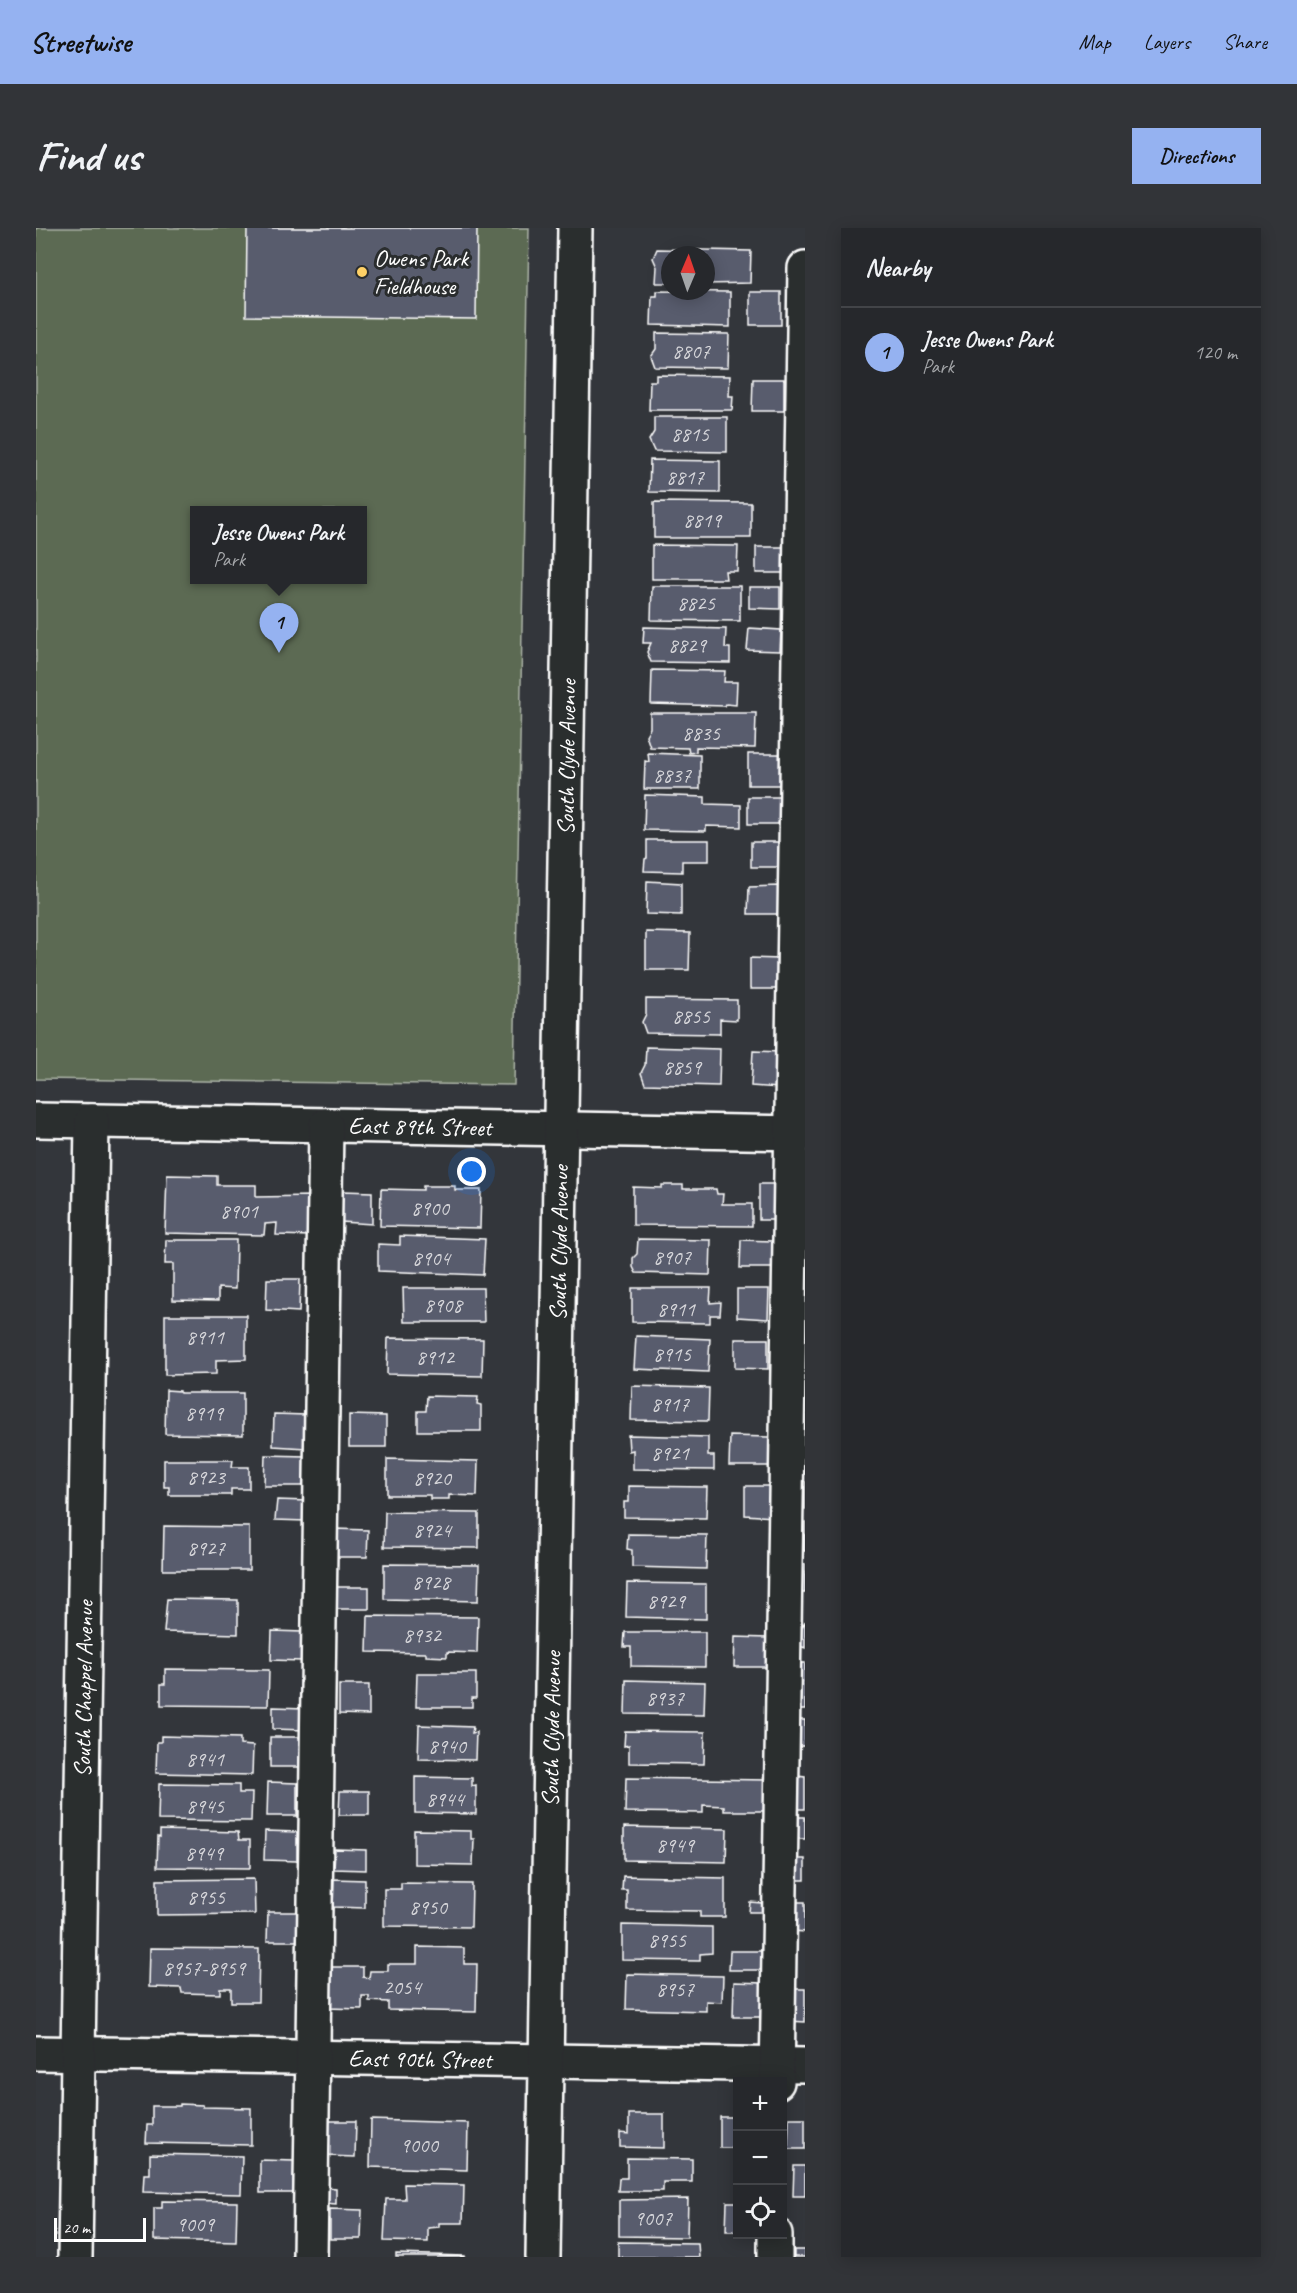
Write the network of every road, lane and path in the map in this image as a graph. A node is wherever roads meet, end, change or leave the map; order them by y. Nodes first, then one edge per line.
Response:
1 (575, 228) edge
2 (805, 268) edge
3 (36, 1120) edge
4 (92, 1121) junction
5 (326, 1125) junction
6 (561, 1128) junction
7 (798, 1133) edge
8 (36, 2053) edge
9 (78, 2054) junction
10 (313, 2057) junction
11 (546, 2061) junction
12 (787, 2071) edge
13 (775, 2239) edge
14 (75, 2257) edge
15 (310, 2257) edge
16 (543, 2257) edge
17 (775, 2257) edge

1 - 6 street, South Clyde Avenue
2 - 7 street
3 - 4 street, East 89th Street
4 - 5 street, East 89th Street
4 - 9 street, South Chappel Avenue
5 - 6 street, East 89th Street
5 - 10 street
6 - 7 street, East 89th Street
6 - 11 street, South Clyde Avenue
7 - 12 street
8 - 9 street, East 90th Street
9 - 10 street, East 90th Street
9 - 14 street, South Chappel Avenue
10 - 11 street, East 90th Street
10 - 15 street
11 - 12 street, East 90th Street
11 - 16 street, South Clyde Avenue
13 - 17 street

